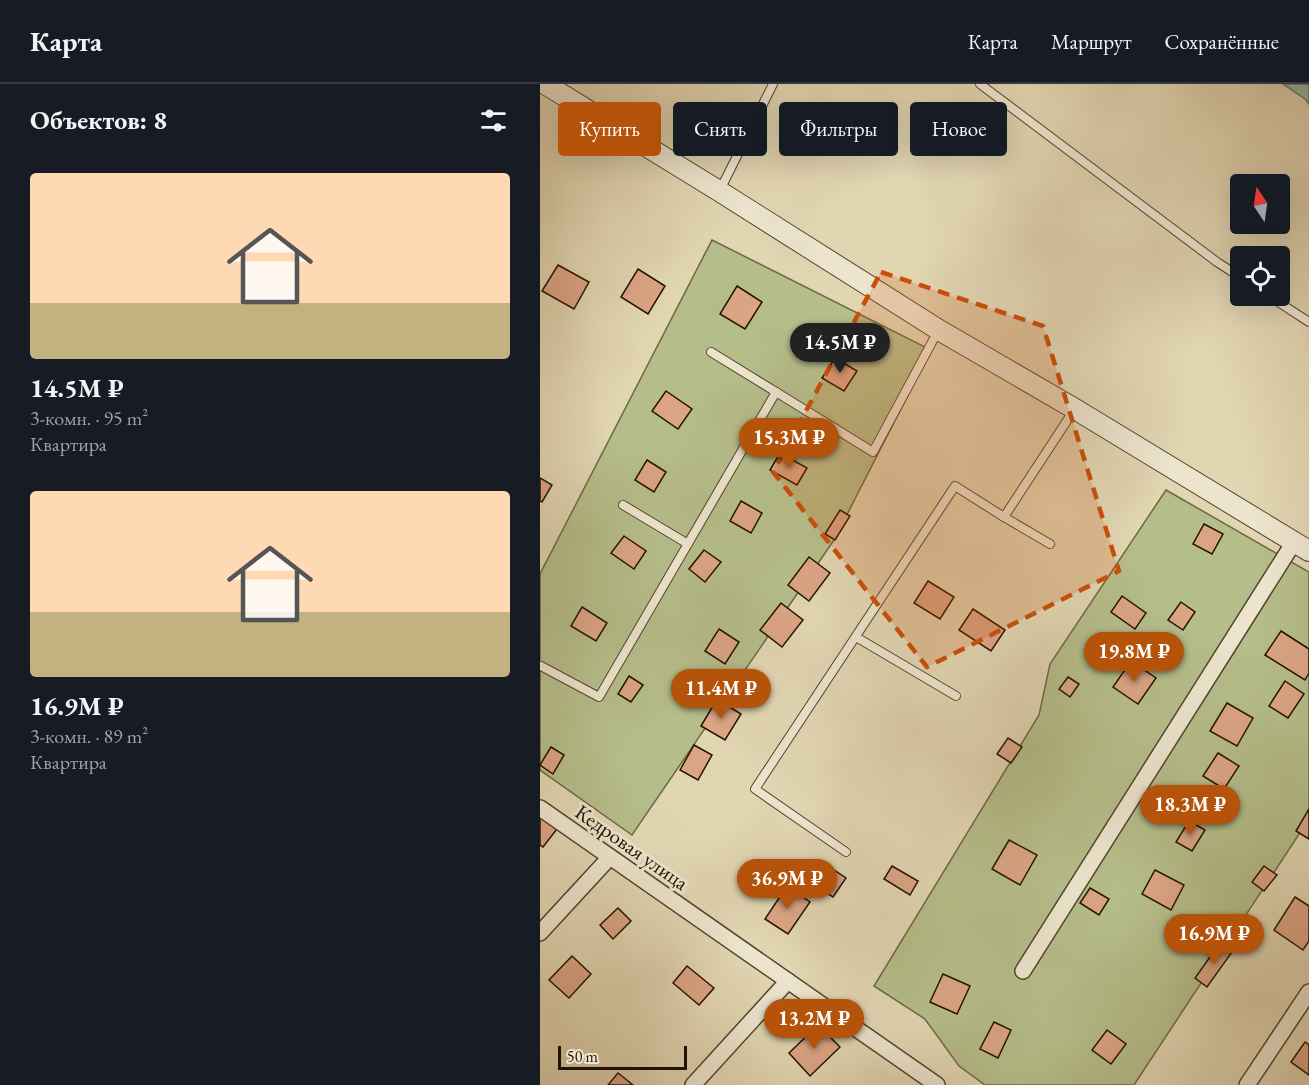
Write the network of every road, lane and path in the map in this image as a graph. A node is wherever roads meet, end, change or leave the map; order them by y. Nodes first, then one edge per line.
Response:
1 (545, 84) edge
2 (773, 84) edge
3 (980, 84) edge
4 (719, 191) junction
5 (1230, 270) edge
6 (1284, 306) edge
7 (1309, 322) edge
8 (939, 330) junction
9 (711, 352) dead end
10 (776, 392) junction
11 (1075, 408) junction
12 (623, 505) dead end
13 (1004, 517) junction
14 (688, 544) junction
15 (1050, 544) dead end
16 (1301, 546) edge
17 (856, 637) junction
18 (541, 666) edge
19 (956, 696) dead end
20 (540, 808) edge
21 (846, 852) dead end
22 (610, 857) junction
23 (540, 933) edge
24 (1023, 971) dead end
25 (788, 981) junction
26 (1309, 992) edge
27 (693, 1085) edge
28 (937, 1085) edge
29 (1247, 1085) edge

1 - 4 street
2 - 4 lane
3 - 5 lane
4 - 8 street
6 - 7 lane
8 - 10 lane
8 - 11 street
9 - 10 lane
10 - 14 lane
11 - 13 lane
11 - 16 street
12 - 14 lane
13 - 15 lane
13 - 17 lane
14 - 18 lane
16 - 24 street
17 - 19 lane
17 - 21 lane
20 - 22 street, Кедровая улица
22 - 23 street
22 - 25 street, Кедровая улица
25 - 27 street
25 - 28 street, Кедровая улица
26 - 29 street

